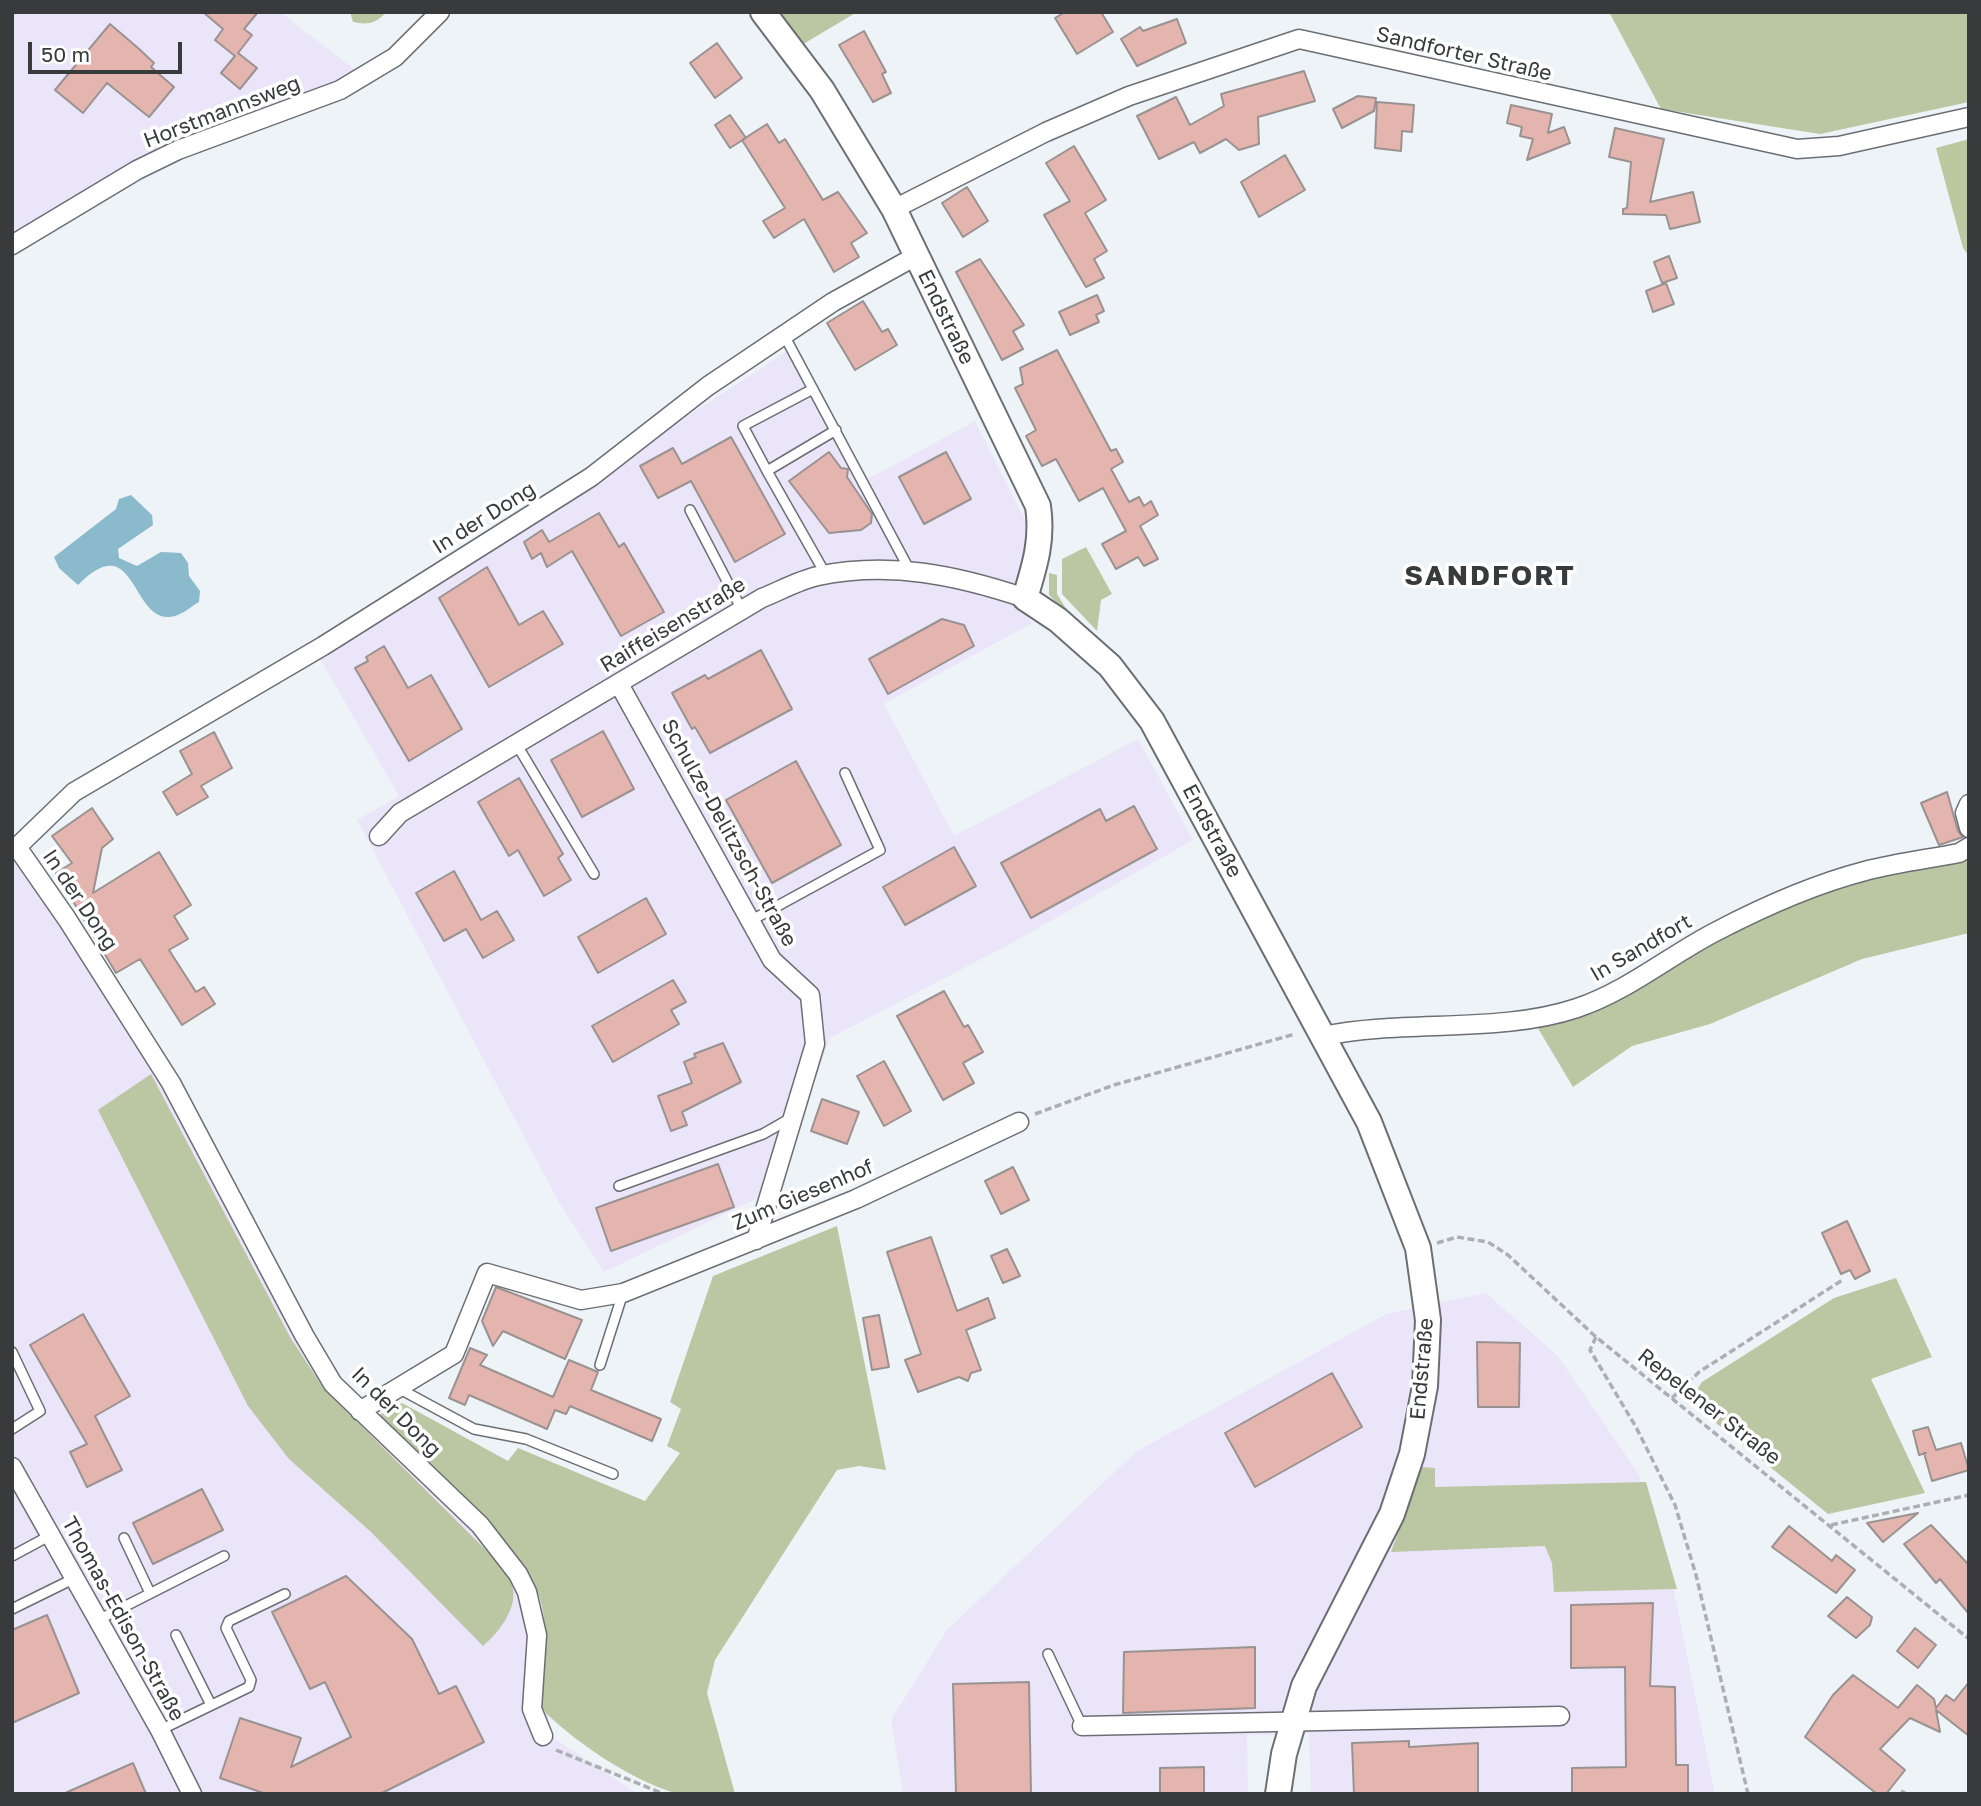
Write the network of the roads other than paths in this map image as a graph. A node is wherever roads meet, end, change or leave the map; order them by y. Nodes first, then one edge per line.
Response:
1 (440, 12) edge
2 (763, 12) edge
3 (1969, 117) edge
4 (894, 209) junction
5 (12, 245) edge
6 (916, 256) junction
7 (784, 335) junction
8 (813, 389) junction
9 (835, 430) junction
10 (767, 471) junction
11 (690, 510) dead end
12 (909, 569) junction
13 (826, 575) junction
14 (1025, 597) junction
15 (742, 610) junction
16 (619, 684) junction
17 (517, 745) junction
18 (845, 773) dead end
19 (1969, 804) edge
20 (1969, 828) edge
21 (379, 836) dead end
22 (1969, 847) edge
23 (594, 874) dead end
24 (750, 921) junction
25 (1320, 1030) junction
26 (793, 1117) junction
27 (1019, 1122) road end
28 (619, 1186) dead end
29 (756, 1240) junction
30 (623, 1293) junction
31 (12, 1352) edge
32 (600, 1364) dead end
33 (398, 1388) junction
34 (360, 1411) junction
35 (12, 1429) edge
36 (12, 1467) edge
37 (613, 1475) dead end
38 (51, 1535) junction
39 (124, 1538) dead end
40 (12, 1556) edge
41 (224, 1556) dead end
42 (75, 1578) junction
43 (150, 1593) junction
44 (285, 1594) dead end
45 (12, 1609) edge
46 (98, 1620) junction
47 (176, 1635) dead end
48 (1048, 1654) dead end
49 (211, 1705) junction
50 (1560, 1716) dead end
51 (1293, 1720) junction
52 (1082, 1726) joint
53 (160, 1730) junction
54 (543, 1736) road end
55 (192, 1794) edge
56 (1278, 1794) edge

1 - 5 street, Horstmannsweg
2 - 4 street, Endstraße
3 - 4 street, Sandforter Straße
4 - 6 street, Endstraße
6 - 7 street, In der Dong
6 - 14 street, Endstraße
7 - 8 lane
7 - 34 street, In der Dong
8 - 9 lane
8 - 10 lane
9 - 10 lane
9 - 12 lane
10 - 13 lane
11 - 15 lane
12 - 13 street, Raiffeisenstraße
12 - 14 street, Raiffeisenstraße
13 - 15 street, Raiffeisenstraße
14 - 25 street, Endstraße
15 - 16 street, Raiffeisenstraße
16 - 17 street, Raiffeisenstraße
16 - 24 street, Schulze-Delitzsch-Straße
17 - 21 street, Raiffeisenstraße
17 - 23 lane
18 - 24 lane
19 - 20 street
22 - 25 street, In Sandfort
24 - 26 street, Schulze-Delitzsch-Straße
25 - 51 street, Endstraße
26 - 28 lane
26 - 29 street
27 - 29 street, Zum Giesenhof
29 - 30 street, Zum Giesenhof
30 - 32 lane
30 - 33 street, Zum Giesenhof
31 - 35 lane
33 - 34 street, Zum Giesenhof
33 - 37 lane
34 - 54 street, In der Dong
36 - 38 street, Thomas-Edison-Straße
38 - 40 lane
38 - 42 street, Thomas-Edison-Straße
39 - 43 lane
41 - 43 lane
42 - 45 lane
42 - 46 street, Thomas-Edison-Straße
43 - 46 lane
44 - 49 lane
46 - 53 street, Thomas-Edison-Straße
47 - 49 lane
48 - 52 lane
49 - 53 lane
50 - 51 street
51 - 52 street
51 - 56 street, Endstraße
53 - 55 street, Thomas-Edison-Straße

